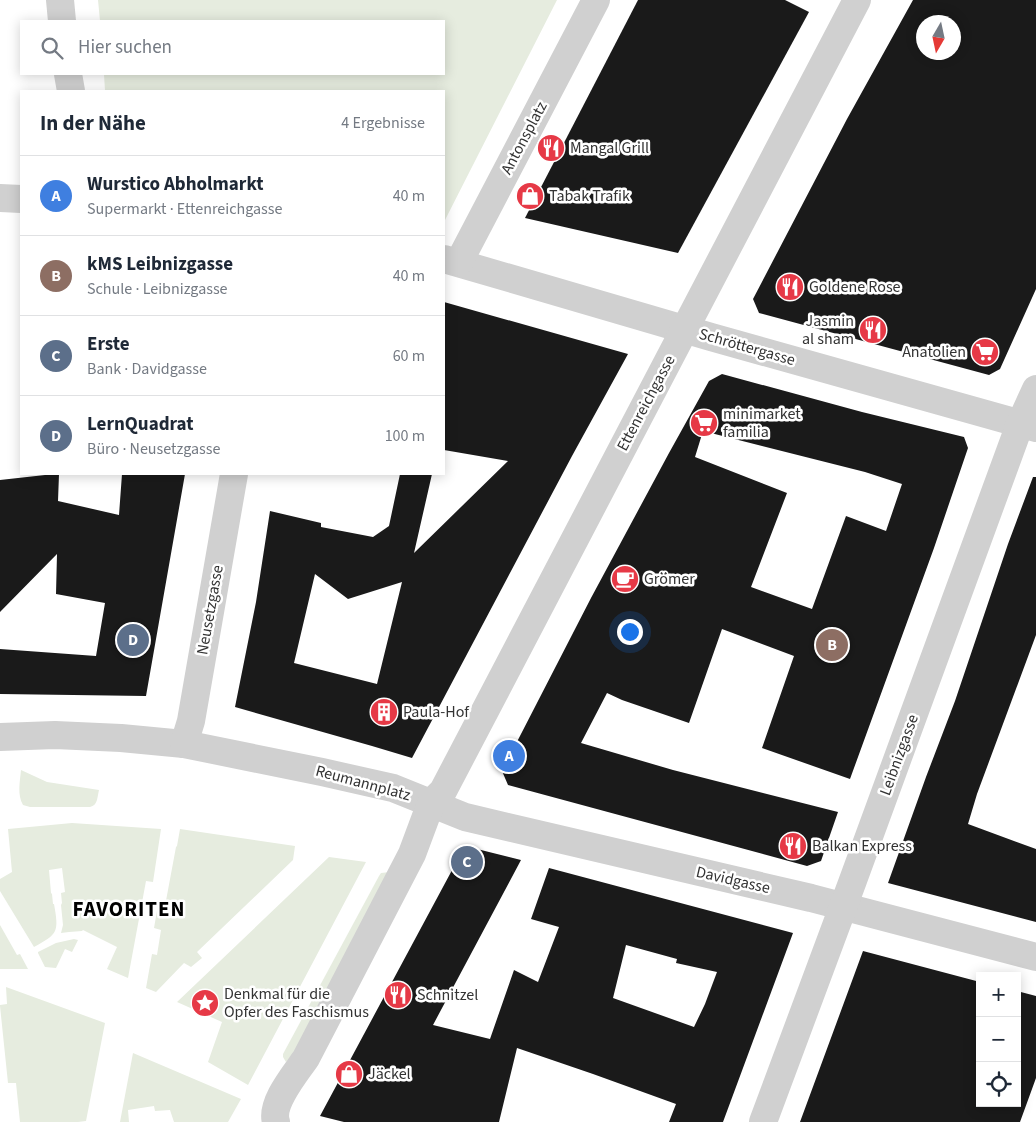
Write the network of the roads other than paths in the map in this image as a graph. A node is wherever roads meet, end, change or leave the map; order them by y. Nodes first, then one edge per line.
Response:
1 (60, 0) edge
2 (596, 0) edge
3 (857, 0) edge
4 (62, 20) edge
5 (68, 75) edge
6 (71, 90) edge
7 (0, 198) edge
8 (20, 199) edge
9 (451, 261) edge
10 (685, 328) junction
11 (1036, 389) edge
12 (1028, 426) edge
13 (234, 475) edge
14 (0, 736) edge
15 (184, 744) junction
16 (431, 803) junction
17 (843, 906) junction
18 (1036, 957) edge
19 (276, 1122) edge
20 (763, 1122) edge

1 - 4 street
2 - 9 street, Antonsplatz
3 - 10 street, Ettenreichgasse
5 - 6 street
7 - 8 street
9 - 10 street, Schröttergasse
10 - 12 street, Schröttergasse
10 - 16 street, Ettenreichgasse
11 - 12 street, Leibnizgasse
12 - 17 street, Leibnizgasse
13 - 15 street, Neusetzgasse
14 - 15 street, Reumannplatz
15 - 16 street, Reumannplatz
16 - 17 street, Davidgasse
16 - 19 street, Reumannplatz
17 - 18 street, Davidgasse
17 - 20 street, Leibnizgasse

